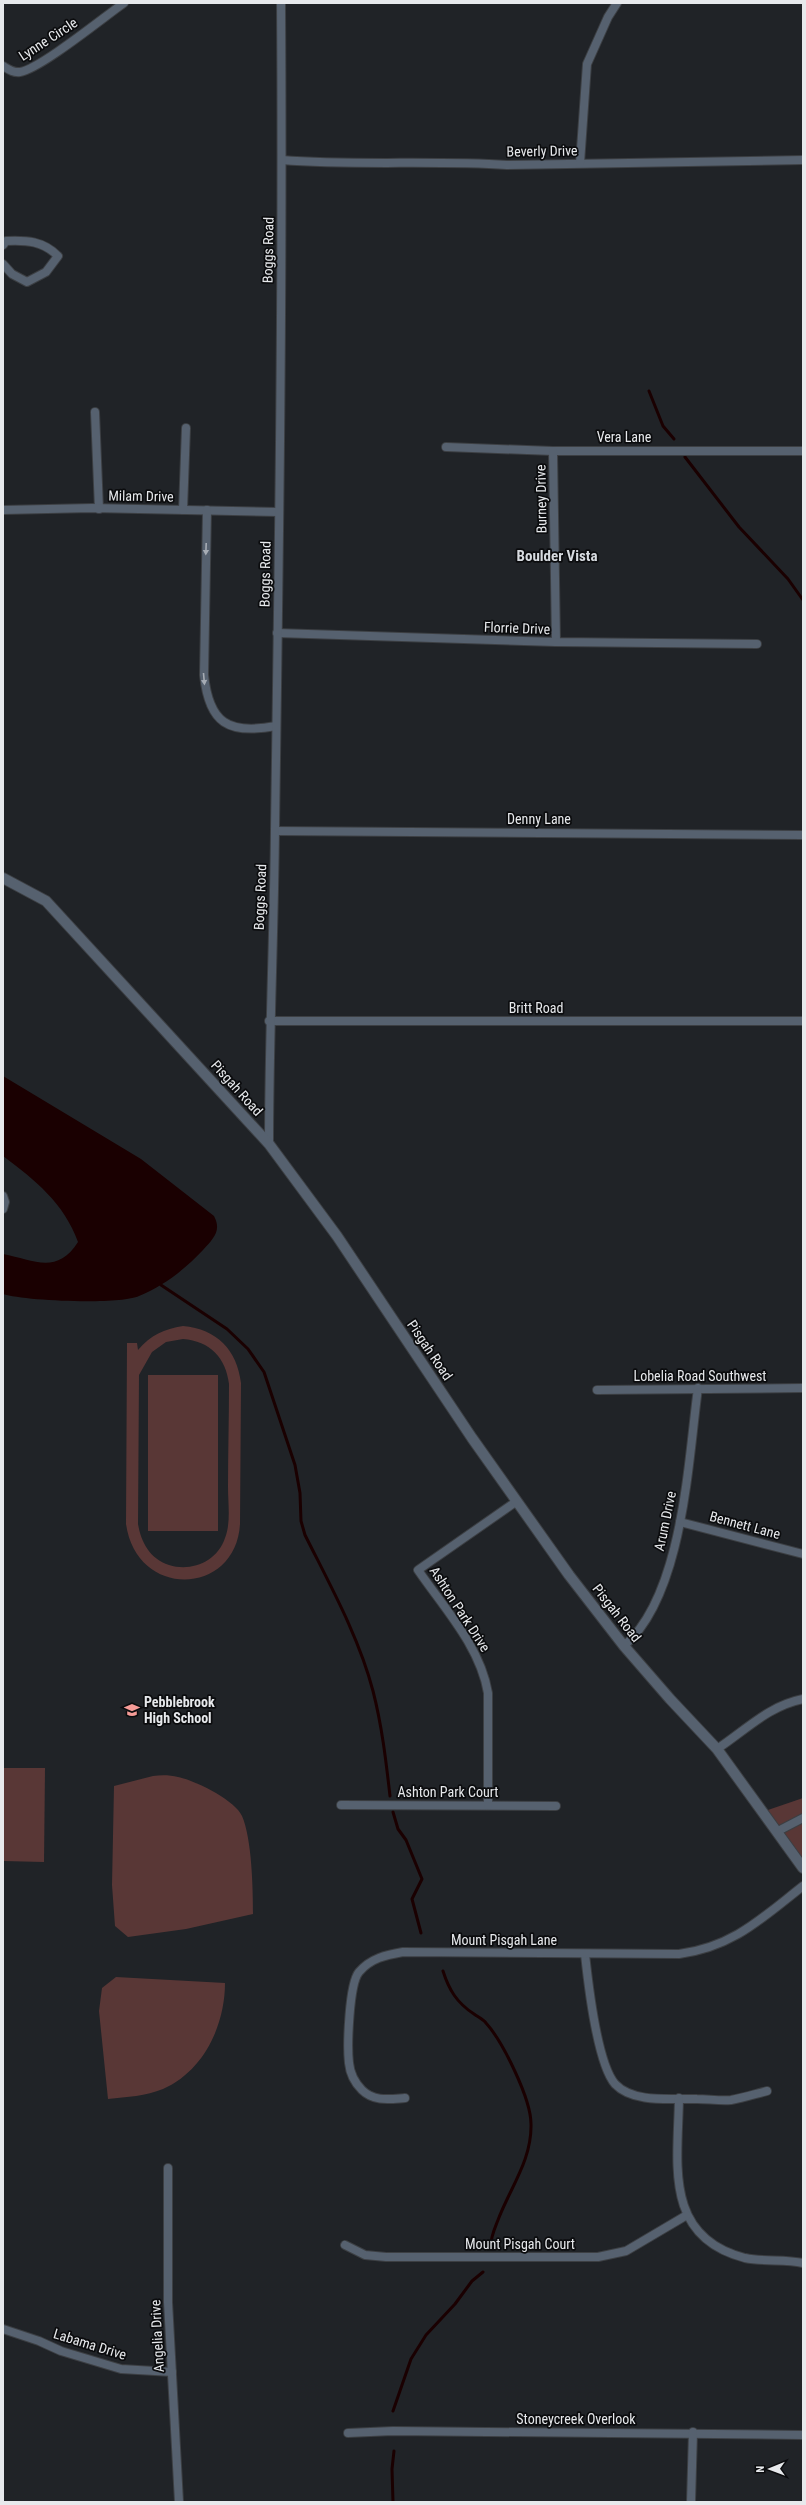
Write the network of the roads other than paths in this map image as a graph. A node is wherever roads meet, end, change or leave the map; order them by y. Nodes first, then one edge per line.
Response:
1 (124, 3) edge
2 (281, 3) edge
3 (617, 3) edge
4 (3, 66) edge
5 (282, 160) junction
6 (803, 160) edge
7 (580, 163) junction
8 (3, 245) edge
9 (3, 264) edge
10 (95, 412) dead end
11 (186, 428) dead end
12 (446, 447) dead end
13 (553, 451) junction
14 (803, 451) edge
15 (99, 509) junction
16 (3, 510) edge
17 (183, 510) junction
18 (207, 510) junction
19 (278, 512) junction
20 (277, 633) junction
21 (556, 642) junction
22 (757, 644) dead end
23 (276, 726) junction
24 (275, 831) junction
25 (803, 835) edge
26 (3, 878) edge
27 (270, 1021) junction
28 (803, 1021) edge
29 (269, 1144) junction
30 (3, 1196) edge
31 (3, 1209) edge
32 (698, 1388) junction
33 (803, 1388) edge
34 (597, 1390) dead end
35 (517, 1501) junction
36 (680, 1522) junction
37 (803, 1554) edge
38 (624, 1646) junction
39 (803, 1699) edge
40 (718, 1749) junction
41 (341, 1805) dead end
42 (488, 1805) junction
43 (556, 1806) dead end
44 (803, 1818) edge
45 (778, 1831) junction
46 (803, 1868) edge
47 (803, 1886) edge
48 (586, 1954) junction
49 (767, 2091) dead end
50 (405, 2098) dead end
51 (679, 2098) junction
52 (168, 2168) dead end
53 (687, 2215) junction
54 (345, 2244) dead end
55 (803, 2263) edge
56 (3, 2329) edge
57 (172, 2372) junction
58 (693, 2432) junction
59 (348, 2433) dead end
60 (803, 2435) edge
61 (179, 2502) edge
62 (691, 2502) edge

1 - 4 street, Lynne Circle
2 - 5 street, Boggs Road
3 - 7 street
5 - 7 street, Beverly Drive
5 - 19 street, Boggs Road
6 - 7 street, Beverly Drive
8 - 9 street
10 - 15 street
11 - 17 street
12 - 13 street, Vera Lane
13 - 14 street, Vera Lane
13 - 21 street, Burney Drive
15 - 16 street, Milam Drive
15 - 17 street, Milam Drive
17 - 18 street, Milam Drive
18 - 19 street, Milam Drive
18 -> 23 street
19 - 20 street, Boggs Road
20 - 21 street, Florrie Drive
20 - 23 street, Boggs Road
21 - 22 street, Florrie Drive
23 - 24 street, Boggs Road
24 - 25 street, Denny Lane
24 - 27 street, Boggs Road
26 - 29 street, Pisgah Road
27 - 28 street, Britt Road
27 - 29 street, Boggs Road
29 - 35 street, Pisgah Road
30 - 31 street
32 - 33 street, Lobelia Road Southwest
32 - 34 street, Lobelia Road Southwest
32 - 36 street, Arum Drive
35 - 38 street, Pisgah Road
35 - 42 street, Ashton Park Drive
36 - 37 street, Bennett Lane
36 - 38 street, Arum Drive
38 - 40 street, Pisgah Road
39 - 40 street
40 - 45 street, Pisgah Road
41 - 42 street, Ashton Park Court
42 - 43 street, Ashton Park Court
44 - 45 street
45 - 46 street, Pisgah Road
47 - 48 street, Mount Pisgah Lane
48 - 50 street, Mount Pisgah Lane
48 - 51 street
49 - 51 street
51 - 53 street
52 - 57 street, Angelia Drive
53 - 54 street, Mount Pisgah Court
53 - 55 street
56 - 57 street, Labama Drive
57 - 61 street, Angelia Drive
58 - 59 street, Stoneycreek Overlook
58 - 60 street, Stoneycreek Overlook
58 - 62 street

